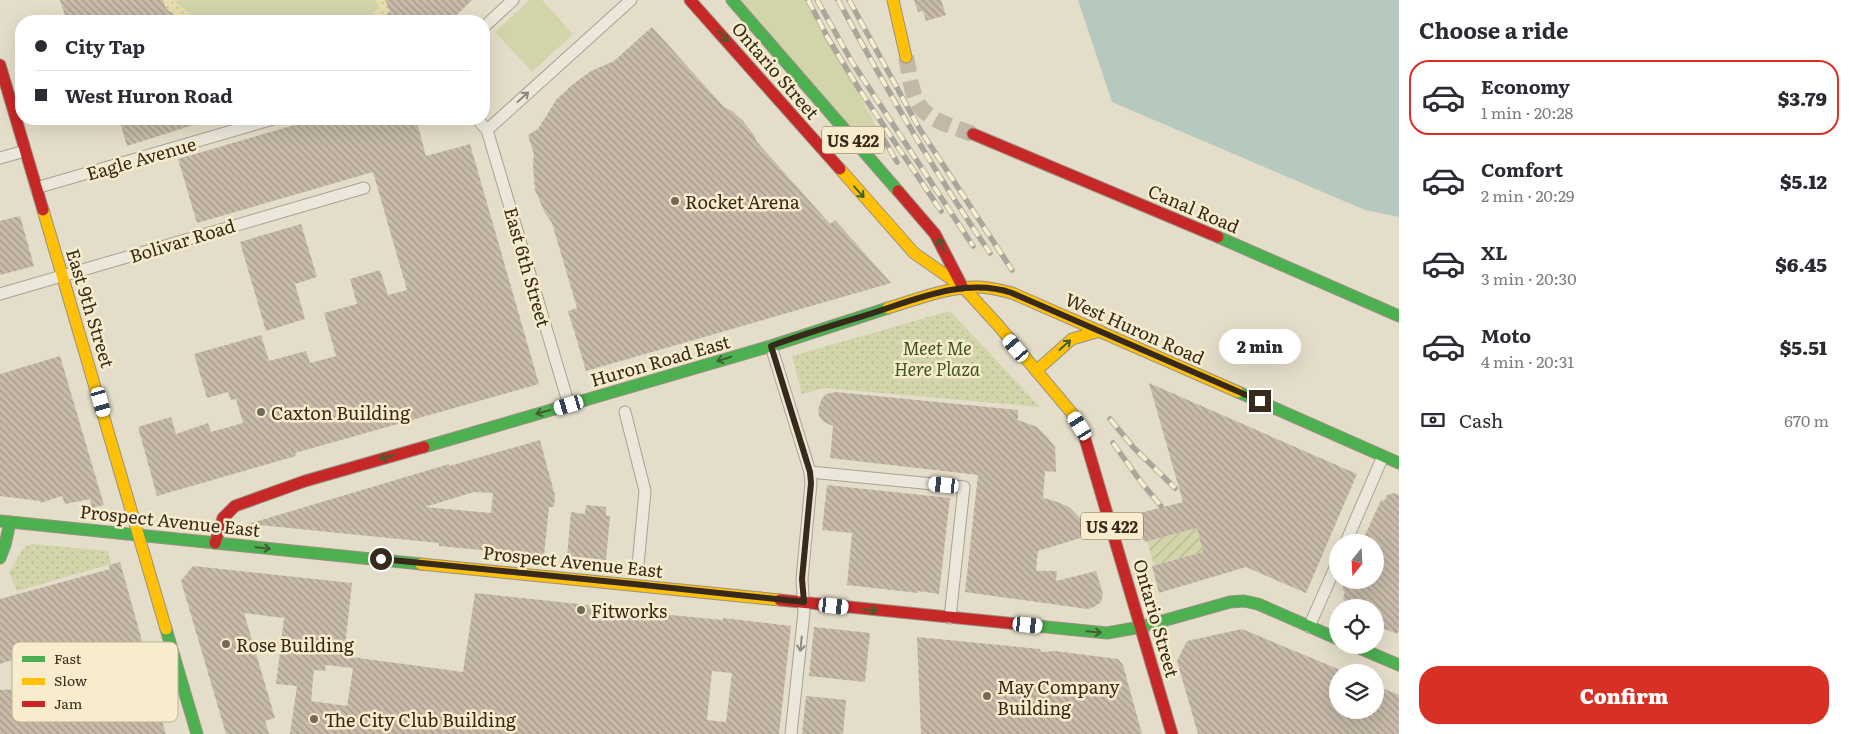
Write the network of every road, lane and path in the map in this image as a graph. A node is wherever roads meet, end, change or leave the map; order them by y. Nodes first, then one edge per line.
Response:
1 (513, 0) edge
2 (630, 0) edge
3 (690, 0) edge
4 (732, 0) edge
5 (893, 0) edge
6 (490, 21) edge
7 (906, 57) tunnel mouth
8 (0, 65) edge
9 (15, 117) edge
10 (17, 125) edge
11 (253, 125) edge
12 (482, 125) edge
13 (487, 130) junction
14 (973, 134) tunnel mouth
15 (25, 151) junction
16 (0, 158) edge
17 (36, 188) junction
18 (364, 188) dead end
19 (63, 276) junction
20 (964, 288) junction
21 (0, 294) edge
22 (1399, 316) edge
23 (1100, 331) junction
24 (771, 346) junction
25 (1036, 371) junction
26 (569, 405) junction
27 (625, 412) dead end
28 (1383, 456) junction
29 (1399, 462) edge
30 (810, 472) junction
31 (5, 521) edge
32 (1349, 534) edge
33 (139, 535) junction
34 (215, 542) junction
35 (0, 558) edge
36 (638, 566) dead end
37 (1329, 581) edge
38 (804, 602) junction
39 (950, 618) junction
40 (1309, 626) junction
41 (1141, 627) junction
42 (1329, 635) edge
43 (170, 642) edge
44 (1373, 654) edge
45 (1399, 665) edge
46 (178, 669) edge
47 (197, 734) edge
48 (791, 734) edge
49 (1172, 734) edge

1 - 6 street
13 -> 2 street
3 -> 20 street, Ontario Street / US 422
20 -> 4 street, Ontario Street / US 422
5 - 7 street
8 - 9 street, East 9th Street
10 - 15 street, East 9th Street
11 - 17 street, Eagle Avenue
12 - 13 street, East 6th Street
13 - 26 street, East 6th Street
14 - 22 street, Canal Road
15 - 16 street
15 - 17 street, East 9th Street
17 - 19 street, East 9th Street
18 - 19 street, Bolivar Road
19 - 21 street, Bolivar Road
19 - 33 street, East 9th Street
20 - 23 street, West Huron Road
20 - 24 street, Huron Road East
20 - 25 street, Ontario Street / US 422
25 -> 23 street
23 - 28 street, West Huron Road
24 -> 26 street, Huron Road East
24 - 30 street
25 - 41 street, Ontario Street / US 422
26 -> 34 street, Huron Road East
27 - 36 street
28 - 29 street, West Huron Road
28 - 32 street
30 - 38 street
30 - 39 street
31 - 33 street, Prospect Avenue East
31 - 35 street
33 - 34 street, Prospect Avenue East
33 - 43 street, East 9th Street
34 -> 38 street, Prospect Avenue East
37 - 40 street
38 -> 39 street, Prospect Avenue East
38 -> 48 street
39 -> 41 street, Prospect Avenue East
40 - 41 street, Prospect Avenue East
40 - 42 street, Prospect Avenue East
41 - 49 street, Ontario Street / US 422
44 - 45 street
46 - 47 street, East 9th Street

